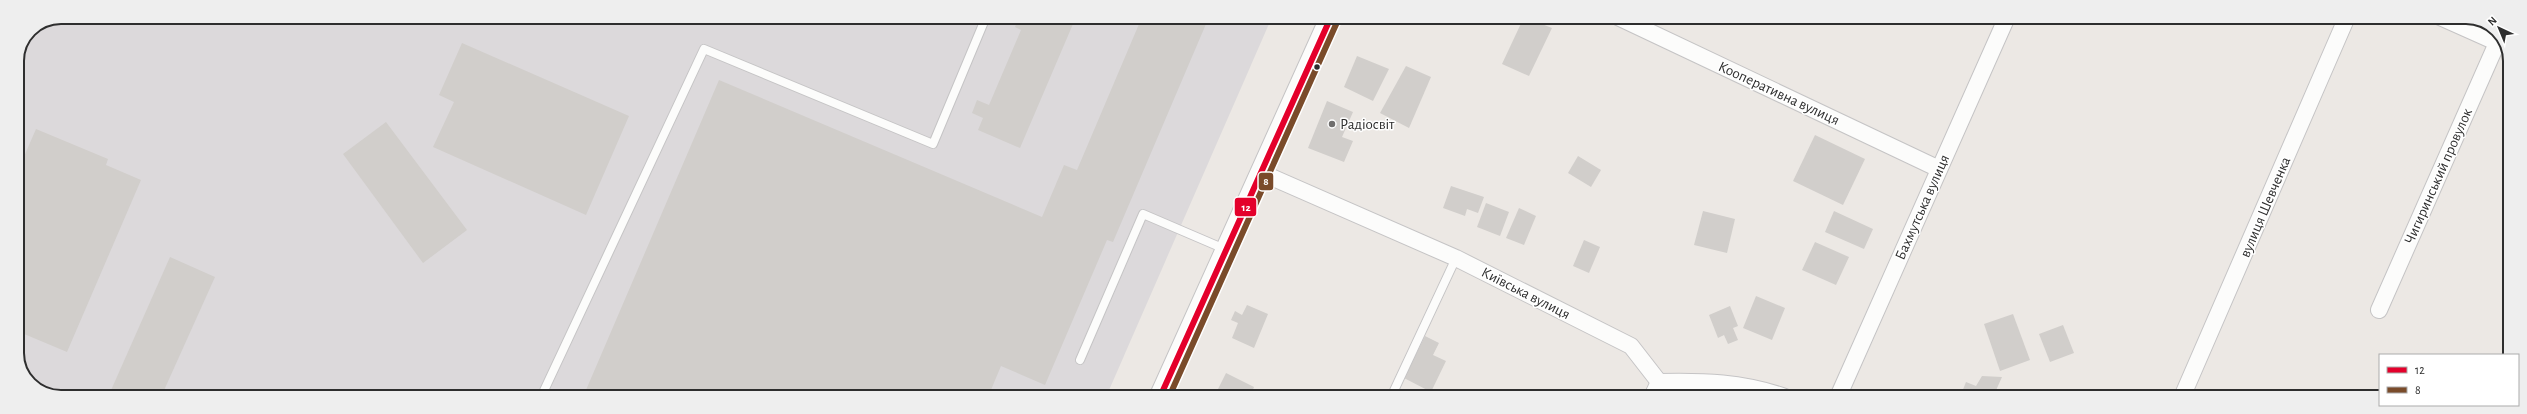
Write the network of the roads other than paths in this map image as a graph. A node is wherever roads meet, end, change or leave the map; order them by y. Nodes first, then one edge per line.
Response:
1 (983, 24) edge
2 (1328, 24) edge
3 (1633, 24) edge
4 (2004, 24) edge
5 (2344, 24) edge
6 (2456, 24) edge
7 (2479, 34) edge
8 (2499, 48) edge
9 (1939, 169) junction
10 (1262, 173) junction
11 (1228, 250) junction
12 (1456, 258) junction
13 (2379, 310) dead end
14 (1080, 360) dead end
15 (1659, 382) junction
16 (544, 390) edge
17 (1163, 390) edge
18 (1394, 390) edge
19 (1655, 390) edge
20 (1764, 390) edge
21 (1841, 390) edge
22 (2185, 390) edge

1 - 16 lane
2 - 10 street
3 - 9 street, Кооперативна вулиця
4 - 9 street, Бахмутська вулиця
5 - 22 street, вулиця Шевченка
6 - 7 street
8 - 13 street, Чигиринський провулок
9 - 21 street, Бахмутська вулиця
10 - 11 street
10 - 12 street, Київська вулиця
11 - 14 lane
11 - 17 street
12 - 15 street, Київська вулиця
12 - 18 lane
15 - 19 street
15 - 20 street

